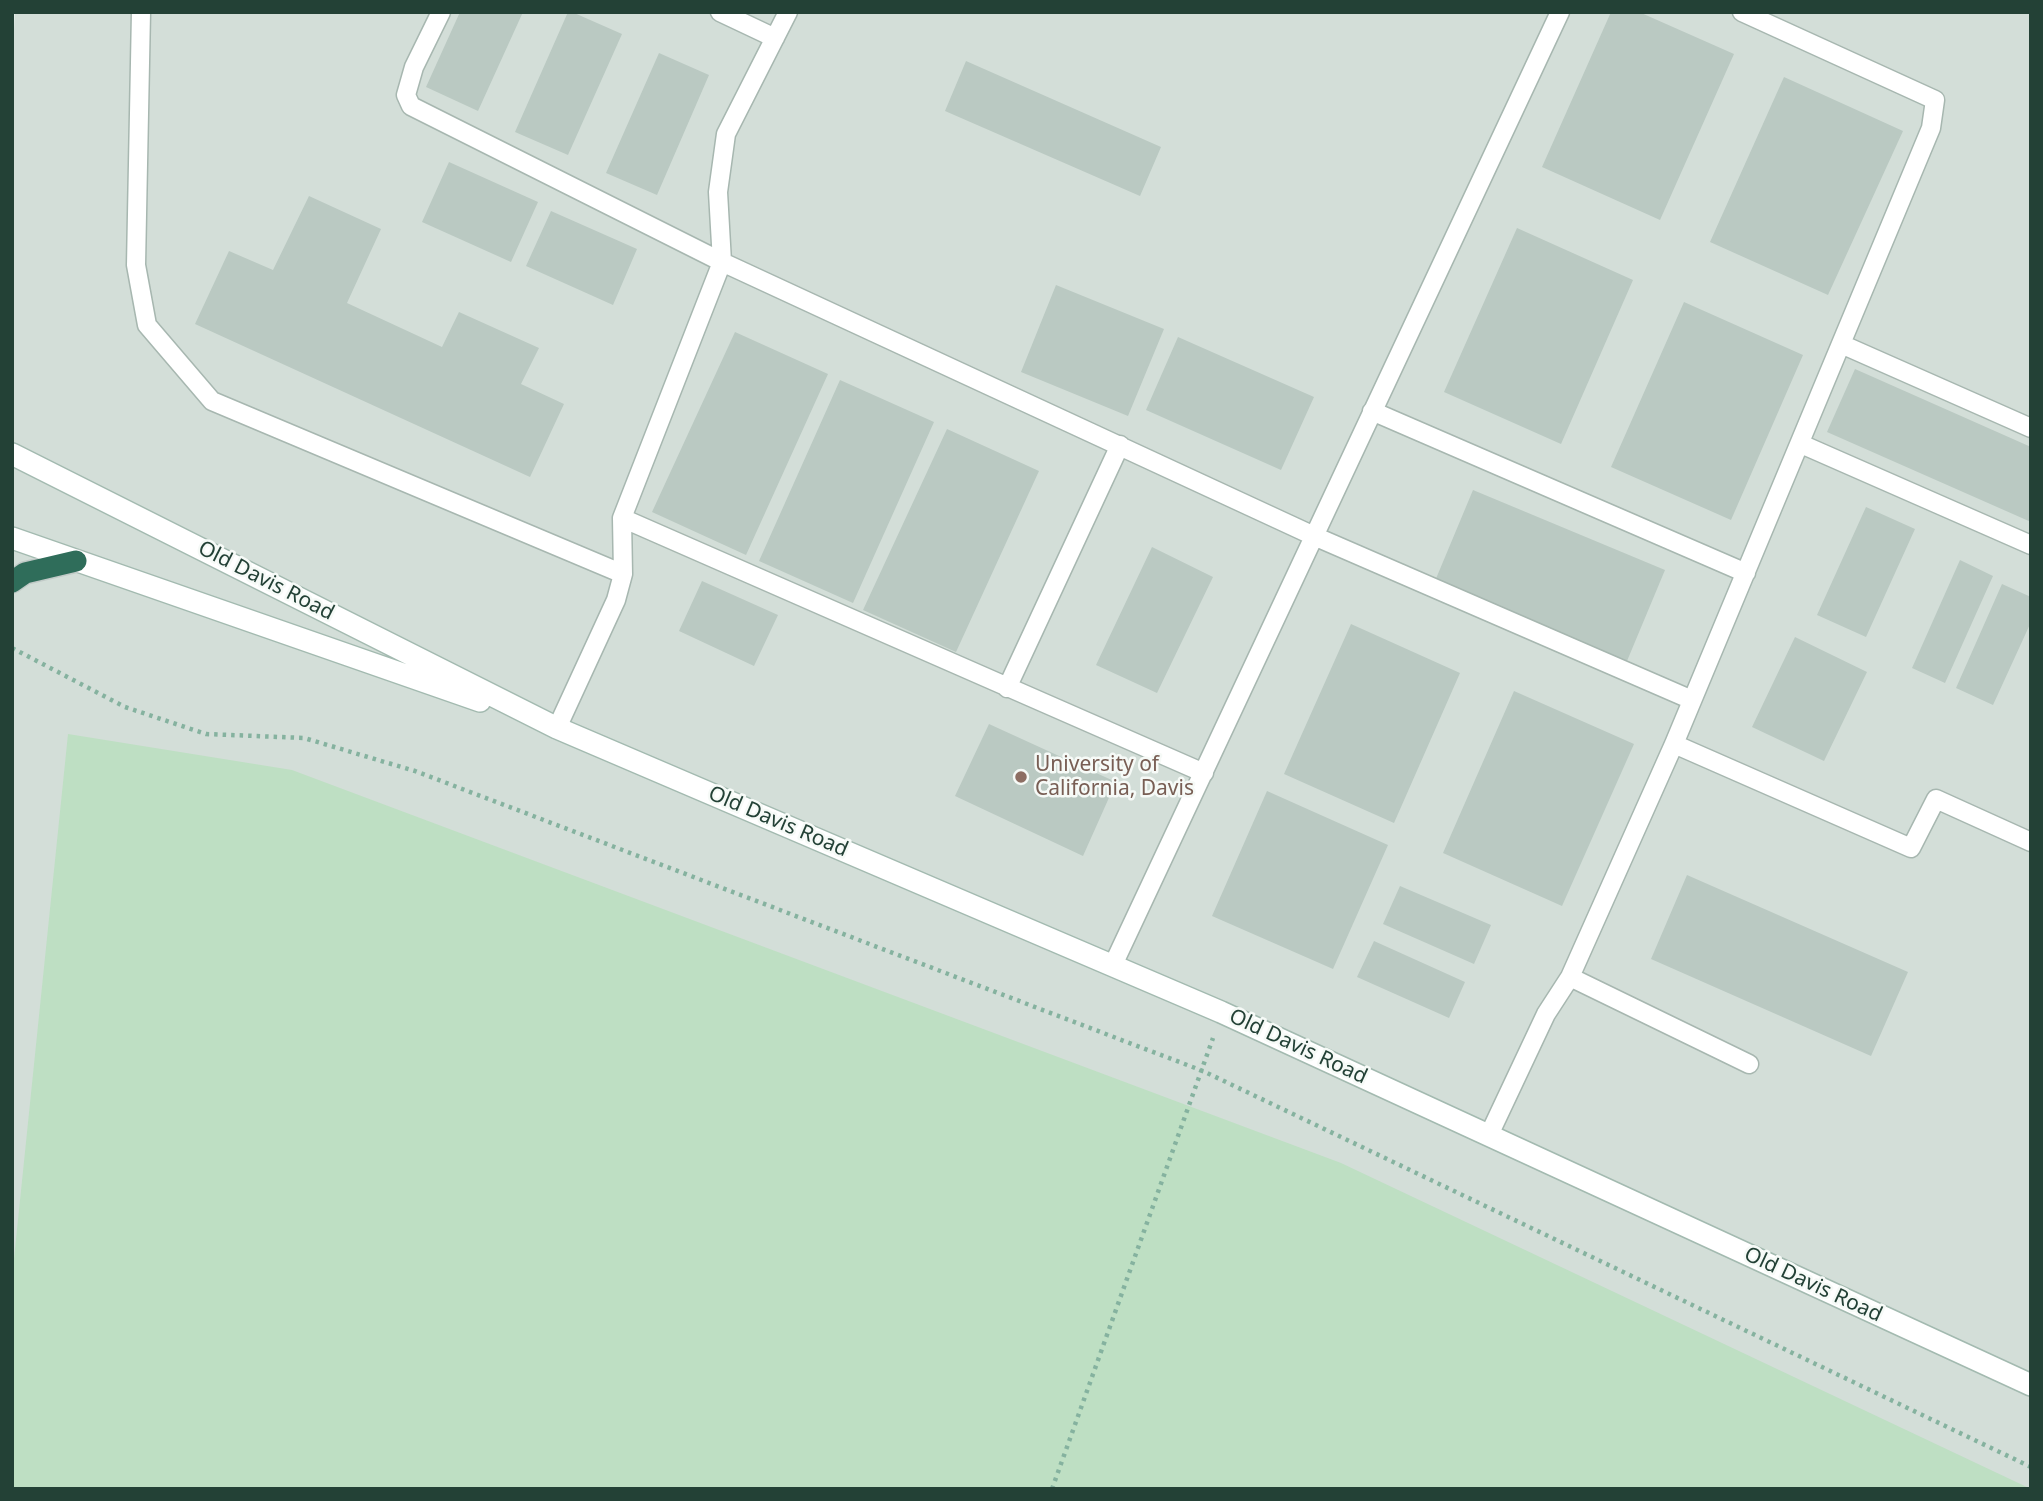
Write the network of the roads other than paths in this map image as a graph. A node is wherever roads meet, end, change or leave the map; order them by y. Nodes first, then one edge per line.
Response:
1 (141, 12) edge
2 (441, 12) edge
3 (720, 12) edge
4 (788, 12) edge
5 (1560, 12) edge
6 (1742, 12) edge
7 (775, 38) junction
8 (722, 262) junction
9 (1841, 344) junction
10 (1373, 411) junction
11 (2031, 428) edge
12 (1801, 444) junction
13 (1119, 446) junction
14 (12, 454) edge
15 (622, 518) junction
16 (1314, 536) junction
17 (12, 538) edge
18 (2031, 545) edge
19 (76, 561) junction
20 (1745, 573) junction
21 (623, 574) junction
22 (12, 582) edge
23 (1007, 688) junction
24 (1692, 700) junction
25 (557, 728) junction
26 (1674, 744) junction
27 (1204, 773) junction
28 (2031, 842) edge
29 (1113, 965) junction
30 (1570, 977) junction
31 (1749, 1064) dead end
32 (1489, 1135) junction
33 (2031, 1385) edge

1 - 21 lane
2 - 8 lane
3 - 7 lane
4 - 7 lane
5 - 10 lane
6 - 9 lane
7 - 8 lane
8 - 13 lane
8 - 15 lane
9 - 11 lane
9 - 12 lane
10 - 16 lane
10 - 20 lane
12 - 18 lane
12 - 20 lane
13 - 16 lane
13 - 23 lane
14 - 25 street, Old Davis Road
15 - 21 lane
15 - 23 lane
16 - 24 lane
16 - 27 lane
17 - 19 street, Old Davis Road
19 - 22 highway
19 - 25 street, Old Davis Road
20 - 24 lane
21 - 25 lane
23 - 27 lane
24 - 26 lane
25 - 29 street, Old Davis Road
26 - 28 lane
26 - 30 lane
27 - 29 lane
29 - 32 street, Old Davis Road
30 - 31 lane
30 - 32 lane
32 - 33 street, Old Davis Road

